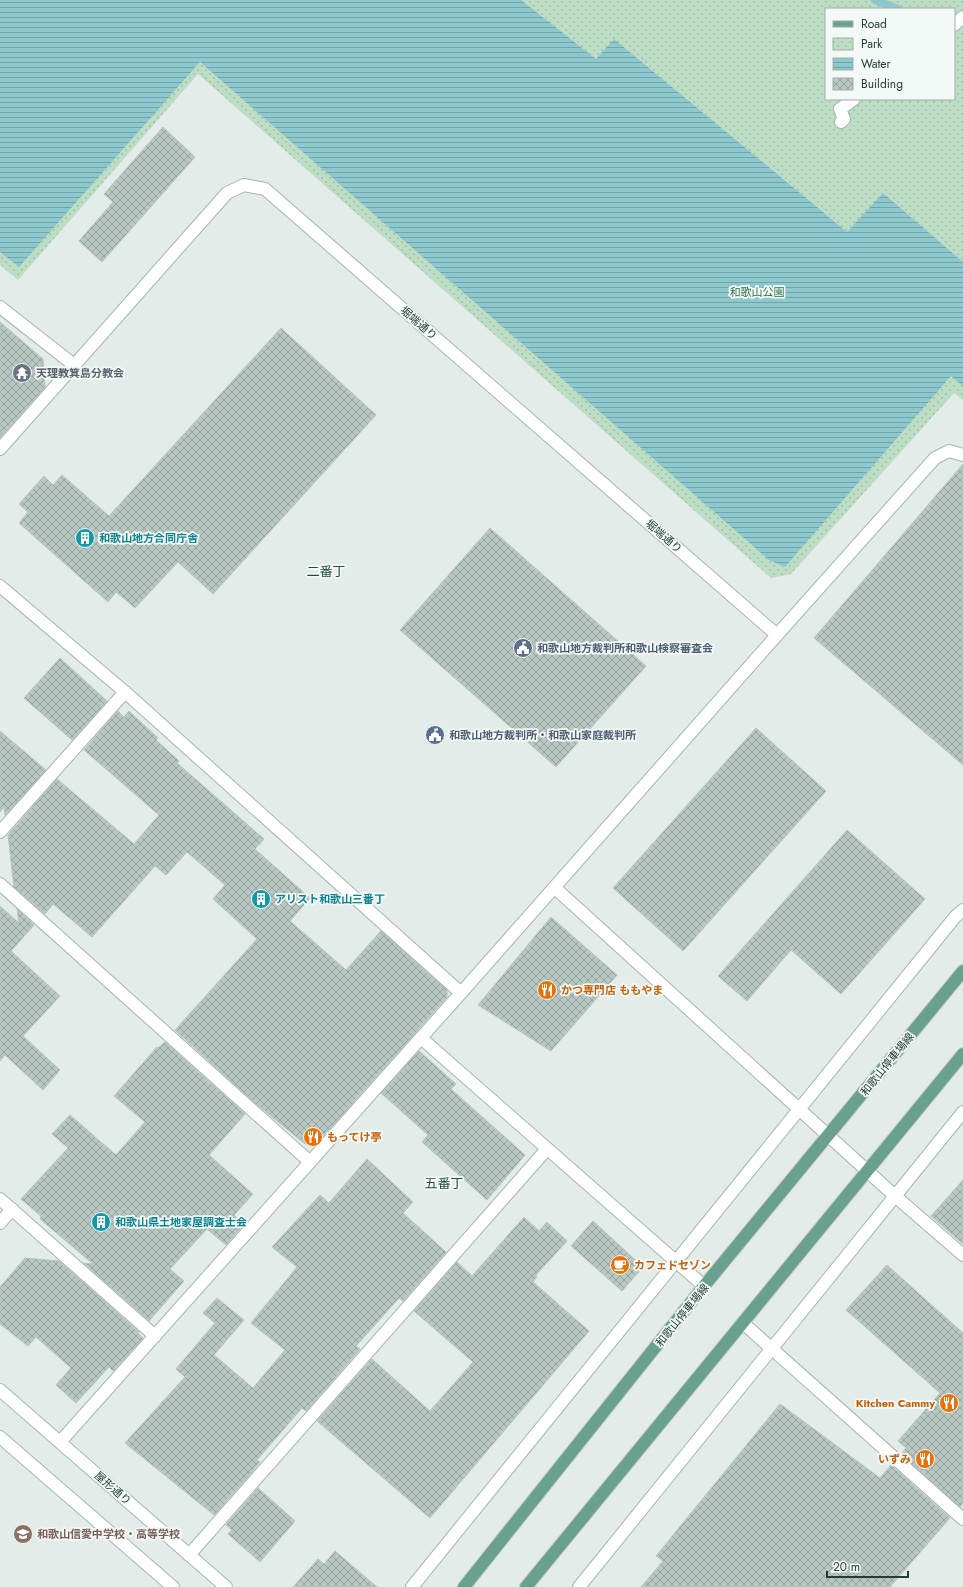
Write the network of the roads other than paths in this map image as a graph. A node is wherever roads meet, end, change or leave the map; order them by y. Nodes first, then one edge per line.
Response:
1 (963, 17) edge
2 (955, 24) edge
3 (853, 100) edge
4 (841, 122) dead end
5 (0, 307) edge
6 (74, 365) junction
7 (0, 449) edge
8 (963, 456) edge
9 (0, 586) edge
10 (778, 635) junction
11 (125, 692) junction
12 (0, 832) edge
13 (0, 884) edge
14 (555, 888) junction
15 (963, 910) edge
16 (963, 971) edge
17 (461, 993) junction
18 (421, 1038) junction
19 (963, 1054) edge
20 (799, 1109) junction
21 (963, 1112) edge
22 (828, 1135) junction
23 (547, 1149) junction
24 (310, 1162) junction
25 (868, 1171) junction
26 (895, 1196) junction
27 (0, 1199) edge
28 (12, 1209) junction
29 (0, 1223) edge
30 (963, 1255) edge
31 (676, 1262) junction
32 (704, 1286) junction
33 (743, 1323) junction
34 (155, 1336) junction
35 (772, 1348) junction
36 (0, 1390) edge
37 (0, 1437) edge
38 (60, 1442) junction
39 (963, 1519) edge
40 (189, 1555) junction
41 (173, 1587) edge
42 (226, 1587) edge
43 (412, 1587) edge
44 (464, 1587) edge
45 (526, 1587) edge
46 (579, 1587) edge

1 - 2 street
3 - 4 street
5 - 6 street
6 - 7 street, 堀端通り
6 - 10 street, 堀端通り
8 - 10 street
9 - 11 street
10 - 14 street
11 - 12 street
11 - 17 street
13 - 24 street
14 - 17 street
14 - 20 street
15 - 20 street
16 - 22 main road, 和歌山停車場線
17 - 18 street
18 - 23 street
18 - 24 street
19 - 25 main road
20 - 22 street
20 - 31 street
21 - 26 street
22 - 25 street
22 - 32 main road, 和歌山停車場線
23 - 31 street
23 - 40 street
24 - 34 street
25 - 26 street
25 - 33 main road
26 - 30 street
26 - 35 street
27 - 28 street
28 - 29 street
28 - 34 street
31 - 32 street
31 - 43 street
32 - 44 main road, 和歌山停車場線
33 - 35 street
33 - 45 main road
34 - 38 street
35 - 39 street
35 - 46 street
36 - 38 street, 屋形通り
37 - 41 street
38 - 40 street, 屋形通り
40 - 42 street, 屋形通り

